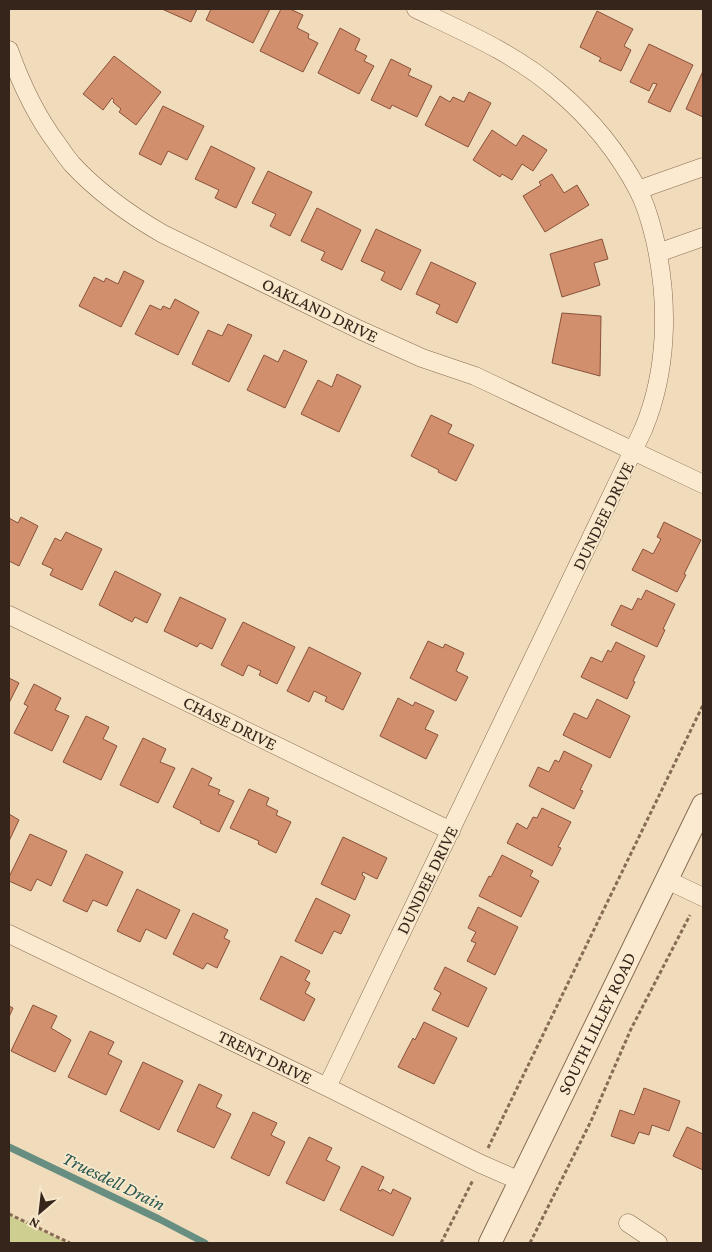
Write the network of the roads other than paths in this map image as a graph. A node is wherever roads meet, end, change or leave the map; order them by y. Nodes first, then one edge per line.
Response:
1 (416, 9) edge
2 (9, 50) edge
3 (703, 167) edge
4 (638, 190) junction
5 (703, 237) edge
6 (658, 253) junction
7 (634, 452) junction
8 (703, 484) edge
9 (9, 615) edge
10 (703, 805) edge
11 (451, 831) junction
12 (667, 880) junction
13 (703, 896) edge
14 (9, 934) edge
15 (327, 1087) junction
16 (520, 1181) junction
17 (628, 1223) dead end
18 (490, 1243) edge
19 (658, 1243) edge

1 - 4 street, DUNDEE DRIVE
2 - 7 street, OAKLAND DRIVE
3 - 4 street
4 - 6 street, DUNDEE DRIVE
5 - 6 street
6 - 7 street, DUNDEE DRIVE
7 - 8 street, OAKLAND DRIVE
7 - 11 street, DUNDEE DRIVE
9 - 11 street, CHASE DRIVE
10 - 12 street, SOUTH LILLEY ROAD
11 - 15 street, DUNDEE DRIVE
12 - 13 street
12 - 16 street, SOUTH LILLEY ROAD
14 - 15 street, TRENT DRIVE
15 - 16 street, TRENT DRIVE
16 - 18 street, SOUTH LILLEY ROAD
17 - 19 street

